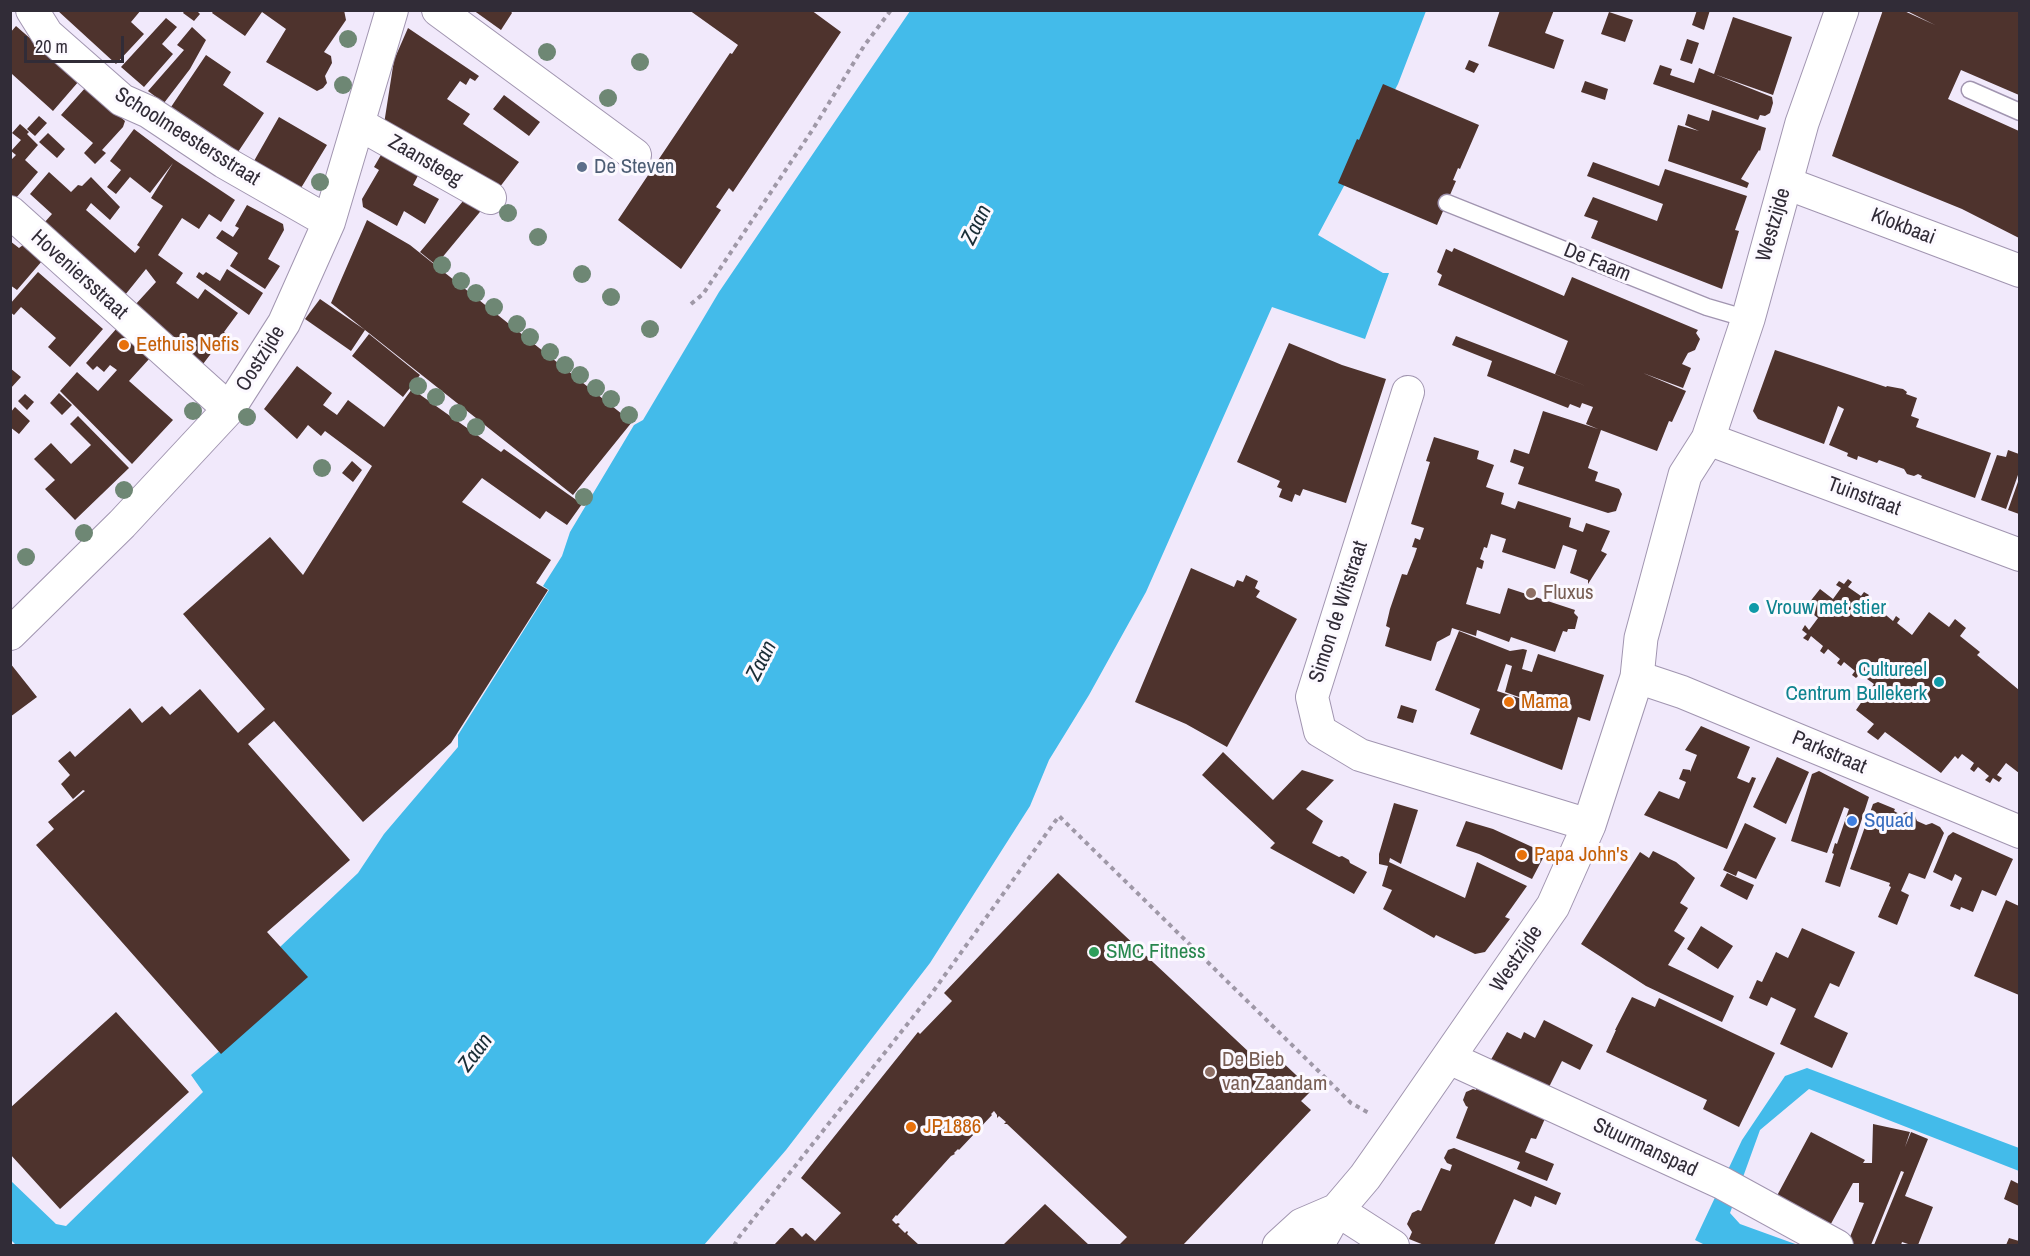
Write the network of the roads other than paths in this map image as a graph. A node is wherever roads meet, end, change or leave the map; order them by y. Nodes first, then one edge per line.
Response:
1 (32, 10) edge
2 (392, 10) edge
3 (438, 10) edge
4 (1842, 10) edge
5 (1970, 90) dead end
6 (2019, 112) edge
7 (359, 124) junction
8 (635, 155) dead end
9 (1786, 183) junction
10 (490, 198) dead end
11 (1447, 203) dead end
12 (10, 212) edge
13 (329, 222) junction
14 (2019, 271) edge
15 (1748, 319) junction
16 (1408, 392) dead end
17 (228, 410) junction
18 (1708, 439) junction
19 (2019, 555) edge
20 (13, 628) edge
21 (1637, 677) junction
22 (1589, 825) junction
23 (2019, 832) edge
24 (1449, 1058) junction
25 (1337, 1210) junction
26 (1279, 1245) edge
27 (1315, 1245) edge
28 (1393, 1245) edge
29 (1837, 1245) edge

1 - 13 street, Schoolmeestersstraat
2 - 7 street, Oostzijde
3 - 8 street
4 - 9 street, Westzijde
5 - 6 lane
7 - 10 street, Zaansteeg
7 - 13 street, Oostzijde
9 - 14 street, Klokbaai
9 - 15 street, Westzijde
11 - 15 lane, De Faam
12 - 17 street, Hoveniersstraat
13 - 17 street, Oostzijde
15 - 18 street, Westzijde
16 - 22 street, Simon de Witstraat
17 - 20 street, Oostzijde
18 - 19 street, Tuinstraat
18 - 21 street, Westzijde
21 - 22 street, Westzijde
21 - 23 street, Parkstraat
22 - 24 street, Westzijde
24 - 25 street, Westzijde
24 - 29 street, Stuurmanspad
25 - 26 street, Westzijde
25 - 27 street, Westzijde
25 - 28 street

